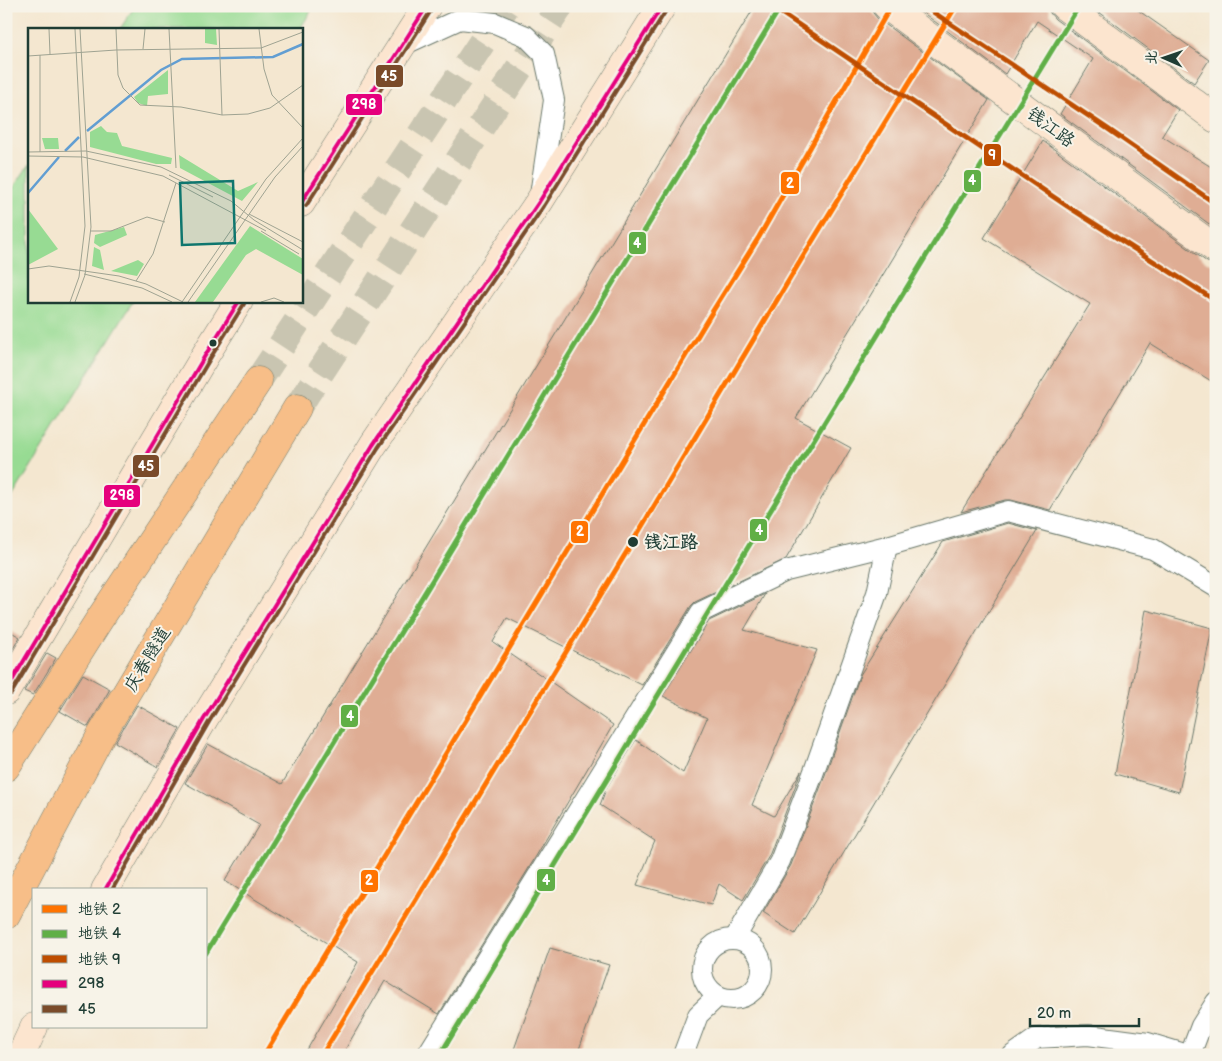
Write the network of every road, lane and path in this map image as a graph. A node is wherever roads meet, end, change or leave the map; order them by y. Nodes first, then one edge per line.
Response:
1 (427, 6) edge
2 (662, 6) edge
3 (887, 6) edge
4 (1064, 6) edge
5 (401, 46) junction
6 (1216, 119) edge
7 (302, 201) edge
8 (539, 202) junction
9 (1216, 248) edge
10 (238, 302) edge
11 (258, 381) tunnel mouth
12 (297, 408) tunnel mouth
13 (887, 546) junction
14 (1216, 587) edge
15 (6, 691) edge
16 (6, 766) edge
17 (106, 888) edge
18 (6, 915) edge
19 (735, 938) junction
20 (718, 996) junction
21 (1216, 1002) edge
22 (34, 1028) edge
23 (20, 1055) edge
24 (427, 1055) edge
25 (684, 1055) edge
26 (1013, 1055) edge
27 (1189, 1055) edge

1 - 5 main road
2 - 8 main road
3 - 9 main road, 钱江路
4 - 6 main road
5 - 7 main road
5 - 8 lane
8 - 17 main road
10 - 15 main road
11 - 16 main road
12 - 18 main road, 庆春隧道
13 - 14 lane
13 - 19 lane
13 - 24 lane
19 - 20 lane
19 - 20 lane
20 - 25 lane
21 - 27 lane
22 - 23 main road
26 - 27 lane

